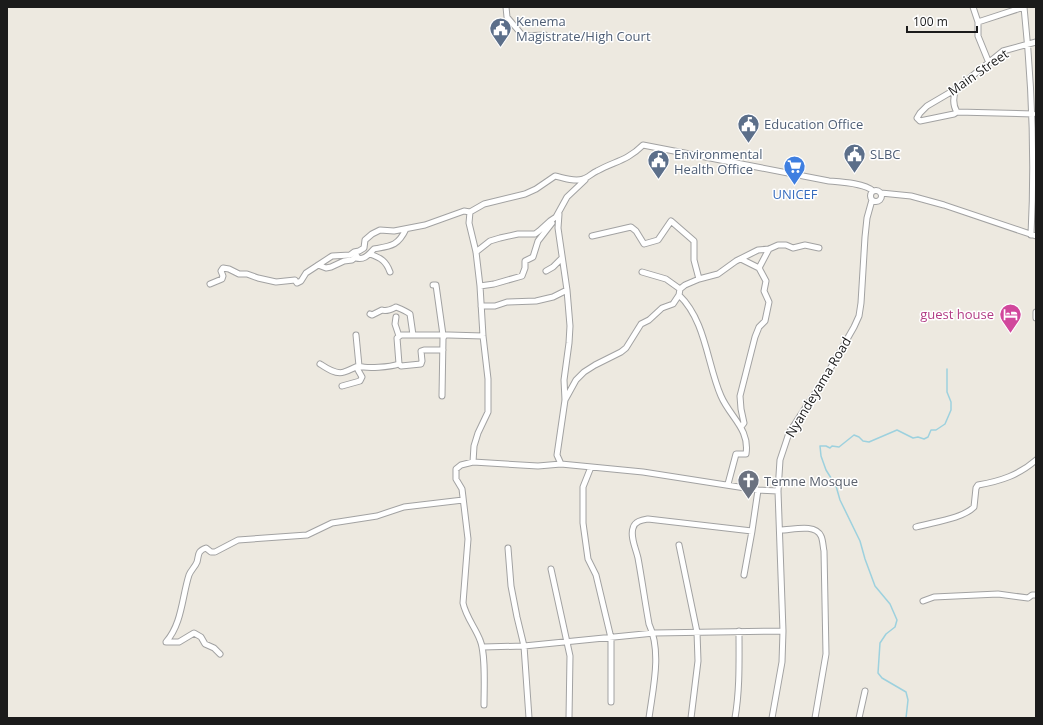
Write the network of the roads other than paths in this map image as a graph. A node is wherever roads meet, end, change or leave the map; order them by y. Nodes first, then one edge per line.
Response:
1 (506, 7) edge
2 (973, 7) edge
3 (1001, 7) edge
4 (1024, 7) edge
5 (1002, 14) junction
6 (978, 22) junction
7 (545, 35) dead end
8 (1036, 42) edge
9 (1028, 44) junction
10 (989, 62) junction
11 (956, 88) junction
12 (957, 112) junction
13 (1033, 114) junction
14 (586, 179) junction
15 (873, 191) junction
16 (881, 193) junction
17 (872, 200) junction
18 (560, 211) junction
19 (470, 212) junction
20 (556, 217) junction
21 (406, 229) junction
22 (1034, 235) edge
23 (592, 236) dead end
24 (819, 248) dead end
25 (769, 249) junction
26 (359, 251) junction
27 (476, 252) junction
28 (370, 254) junction
29 (356, 258) junction
30 (562, 258) junction
31 (741, 259) junction
32 (318, 265) junction
33 (554, 266) junction
34 (563, 268) junction
35 (759, 268) junction
36 (546, 271) dead end
37 (390, 272) dead end
38 (642, 272) dead end
39 (699, 279) junction
40 (210, 284) dead end
41 (433, 285) dead end
42 (480, 286) junction
43 (567, 290) junction
44 (680, 292) junction
45 (481, 306) junction
46 (1036, 312) edge
47 (370, 314) dead end
48 (396, 318) dead end
49 (1036, 318) edge
50 (413, 334) junction
51 (356, 335) dead end
52 (444, 335) junction
53 (400, 336) junction
54 (483, 336) junction
55 (443, 350) junction
56 (320, 364) dead end
57 (399, 364) junction
58 (359, 366) junction
59 (342, 386) dead end
60 (442, 396) dead end
61 (565, 400) junction
62 (742, 427) junction
63 (473, 462) junction
64 (1035, 462) edge
65 (561, 464) junction
66 (591, 468) junction
67 (728, 484) junction
68 (758, 490) junction
69 (778, 491) junction
70 (463, 500) junction
71 (916, 526) dead end
72 (780, 530) junction
73 (752, 531) junction
74 (679, 545) dead end
75 (508, 548) dead end
76 (551, 569) dead end
77 (744, 575) dead end
78 (1036, 596) edge
79 (923, 601) dead end
80 (739, 631) junction
81 (783, 631) junction
82 (697, 632) junction
83 (654, 633) junction
84 (611, 638) junction
85 (567, 642) junction
86 (524, 646) junction
87 (482, 647) junction
88 (220, 654) dead end
89 (865, 691) dead end
90 (611, 702) dead end
91 (484, 705) dead end
92 (529, 718) edge
93 (569, 718) edge
94 (649, 718) edge
95 (691, 718) edge
96 (735, 718) edge
97 (772, 718) edge
98 (816, 718) edge
99 (859, 718) edge

1 - 7 street
2 - 6 street
3 - 5 street
4 - 5 street
4 - 9 street
5 - 6 street
6 - 10 street
8 - 9 street, Main Street
9 - 10 street, Main Street
9 - 13 street
10 - 11 street, Main Street
11 - 12 street
11 - 12 street, Main Street
12 - 13 street
13 - 22 street
14 - 15 street
14 - 18 street
14 - 19 street
15 - 16 street
15 - 17 street
16 - 17 street
16 - 22 street
17 - 69 street, Nyandeyama Road
18 - 20 street
18 - 30 street
19 - 21 street
19 - 27 street
20 - 27 street
20 - 42 street
21 - 26 street
21 - 28 street
23 - 39 street
24 - 25 street
25 - 31 street
25 - 35 street
26 - 29 street
26 - 32 street
27 - 42 street
28 - 29 street
28 - 37 street
29 - 32 street
30 - 33 street
30 - 34 street
31 - 35 street
31 - 39 street
32 - 40 street
33 - 34 street
33 - 36 street
34 - 43 street
35 - 62 street
38 - 44 street
39 - 44 street
41 - 52 street
42 - 45 street
43 - 45 street
43 - 61 street
44 - 61 street
44 - 62 street
45 - 54 street
46 - 49 street
47 - 50 street
48 - 53 street
50 - 52 street
50 - 53 street
51 - 58 street
52 - 54 street
52 - 55 street
53 - 57 street
54 - 63 street
55 - 57 street
55 - 60 street
56 - 58 street
57 - 58 street
58 - 59 street
61 - 65 street
62 - 67 street
63 - 65 street
63 - 70 street
64 - 71 street
65 - 66 street
66 - 67 street
66 - 84 street
67 - 68 street
68 - 69 street
68 - 73 street
69 - 72 street, Nyandeyama Road
70 - 87 street
70 - 88 street
72 - 81 street, Nyandeyama Road
72 - 98 street
73 - 77 street
73 - 83 street
74 - 82 street
75 - 86 street
76 - 85 street
78 - 79 street
80 - 81 street
80 - 82 street
80 - 96 street
81 - 97 street, Nyandeyama Road
82 - 83 street
82 - 95 street
83 - 84 street
83 - 94 street
84 - 85 street
84 - 90 street
85 - 86 street
85 - 93 street
86 - 87 street
86 - 92 street
87 - 91 street
89 - 99 street

